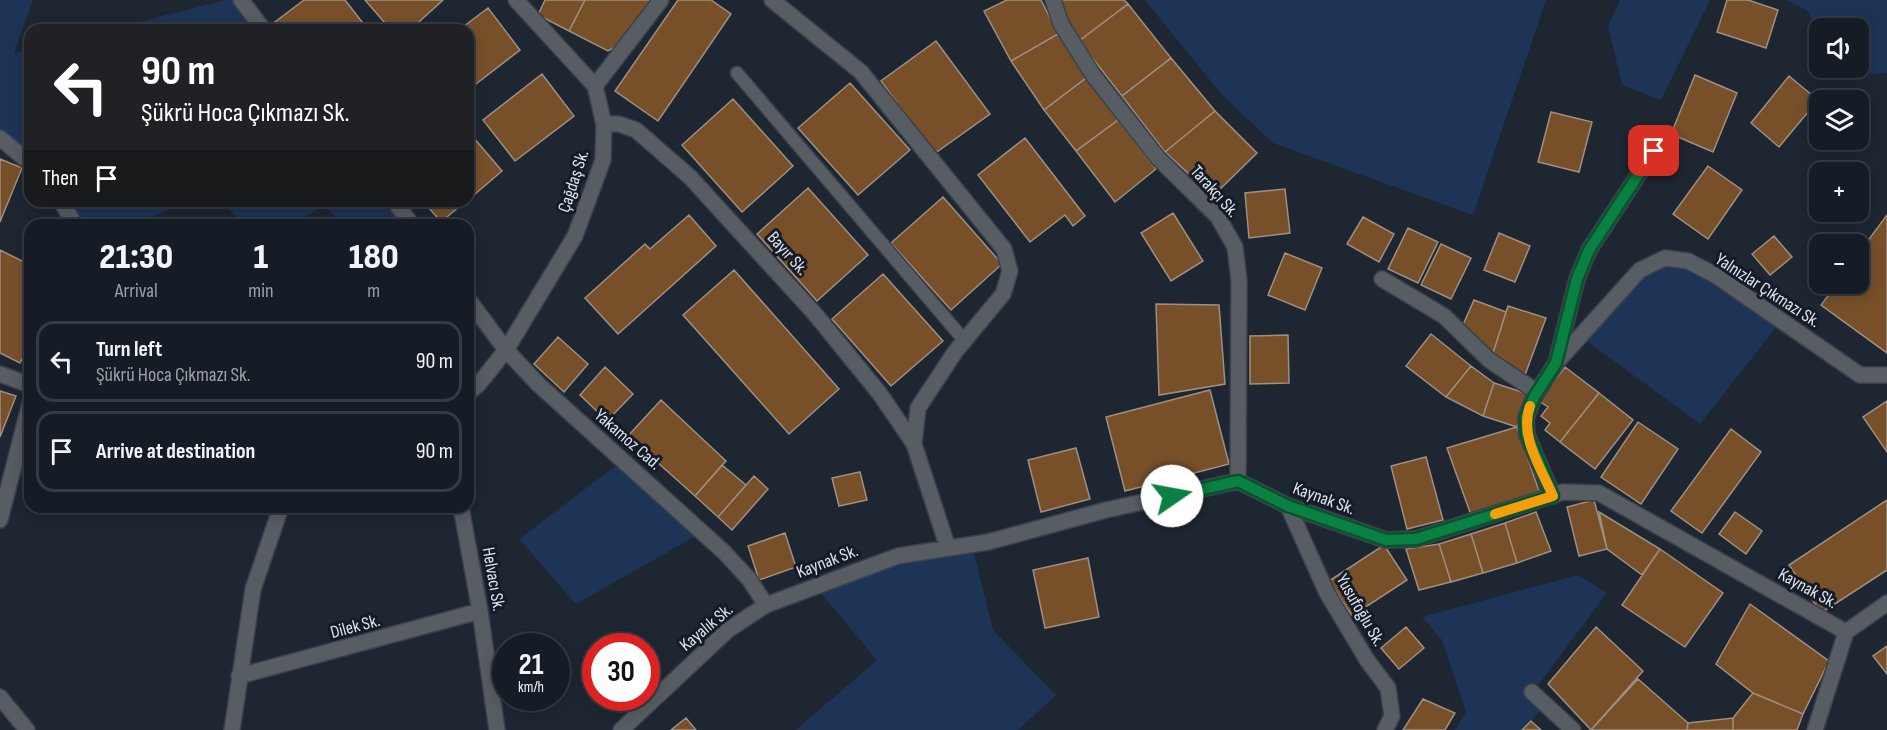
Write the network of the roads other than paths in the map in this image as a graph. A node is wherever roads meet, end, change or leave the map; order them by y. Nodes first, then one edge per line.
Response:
1 (241, 0) edge
2 (516, 0) edge
3 (661, 0) edge
4 (772, 0) edge
5 (1053, 0) edge
6 (259, 24) edge
7 (737, 73) dead end
8 (596, 86) junction
9 (604, 124) junction
10 (0, 138) edge
11 (1654, 151) dead end
12 (24, 158) edge
13 (1382, 279) dead end
14 (474, 307) edge
15 (964, 340) junction
16 (506, 350) junction
17 (1556, 363) junction
18 (0, 374) edge
19 (1887, 375) edge
20 (24, 383) edge
21 (474, 388) edge
22 (1537, 392) junction
23 (24, 426) edge
24 (914, 444) junction
25 (1238, 481) junction
26 (1553, 496) junction
27 (1288, 506) junction
28 (278, 513) edge
29 (462, 513) edge
30 (0, 520) edge
31 (948, 548) junction
32 (1887, 603) edge
33 (766, 605) junction
34 (480, 611) junction
35 (1846, 632) junction
36 (238, 676) junction
37 (1532, 692) dead end
38 (0, 697) edge
39 (27, 730) edge
40 (232, 730) edge
41 (497, 730) edge
42 (621, 730) edge
43 (1385, 730) edge
44 (1573, 730) edge
45 (1815, 730) edge

1 - 6 street
2 - 8 street
3 - 8 street
4 - 15 street
5 - 25 street, Tarakçı Sk.
7 - 15 lane
8 - 9 street, Çağdaş Sk.
9 - 16 street, Çağdaş Sk.
9 - 24 street, Bayır Sk.
10 - 12 street
11 - 17 street
13 - 22 street
14 - 16 street, Yakamoz Cad.
15 - 24 street
16 - 21 street, Çağdaş Sk.
16 - 33 street, Yakamoz Cad.
17 - 19 street, Yalnızlar Çıkmazı Sk.
17 - 22 street
18 - 20 street
22 - 26 street
23 - 30 street
24 - 31 street
25 - 27 street, Kaynak Sk.
25 - 31 street, Kaynak Sk.
26 - 27 street, Kaynak Sk.
26 - 35 street, Kaynak Sk.
27 - 43 street, Yusufoğlu Sk.
28 - 36 street
29 - 34 street, Helvacı Sk.
31 - 33 street, Kaynak Sk.
32 - 35 street
33 - 42 street, Kayalık Sk.
34 - 36 street, Dilek Sk.
34 - 41 street, Helvacı Sk.
35 - 45 street
36 - 40 street
37 - 44 street
38 - 39 street

